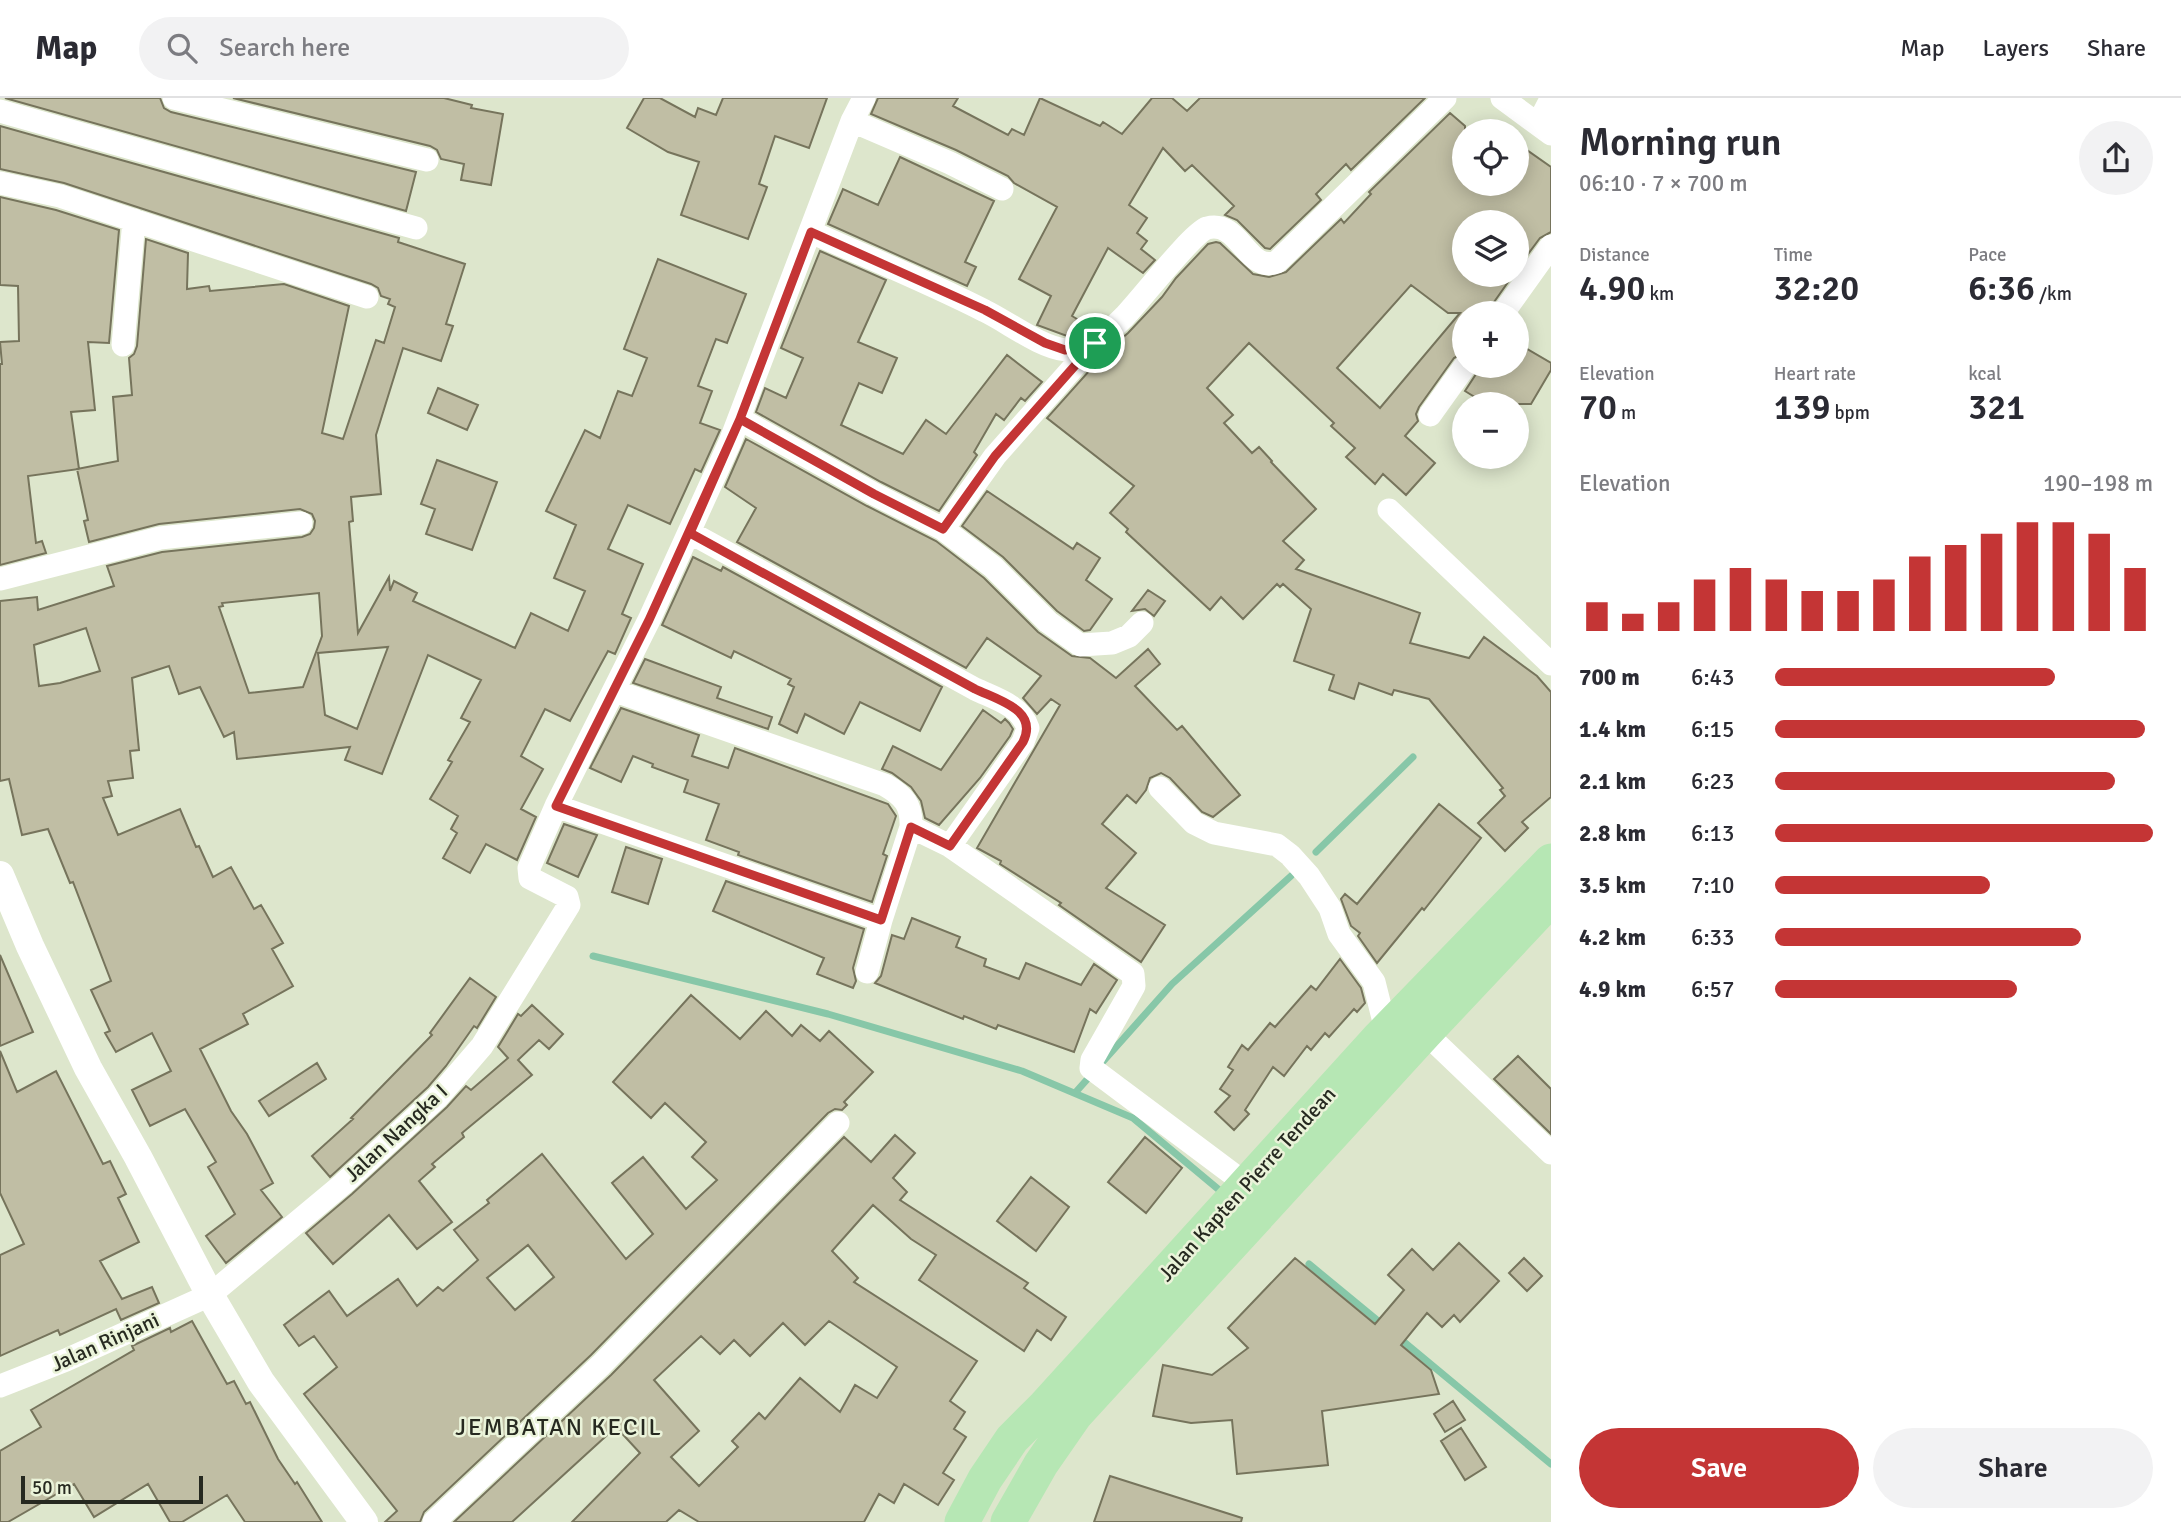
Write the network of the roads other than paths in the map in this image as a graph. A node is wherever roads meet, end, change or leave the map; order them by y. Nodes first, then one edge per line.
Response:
1 (174, 98) edge
2 (863, 98) edge
3 (1445, 98) edge
4 (1502, 98) edge
5 (1551, 99) edge
6 (0, 111) edge
7 (852, 121) junction
8 (1544, 129) edge
9 (427, 160) dead end
10 (0, 183) edge
11 (1002, 189) dead end
12 (134, 220) junction
13 (416, 228) dead end
14 (811, 232) junction
15 (1551, 246) edge
16 (367, 297) dead end
17 (1512, 301) edge
18 (1095, 343) junction
19 (123, 345) dead end
20 (1456, 378) edge
21 (1430, 415) dead end
22 (740, 419) junction
23 (1389, 510) dead end
24 (301, 523) dead end
25 (943, 529) junction
26 (690, 533) junction
27 (0, 579) edge
28 (1142, 623) dead end
29 (1551, 664) edge
30 (615, 691) junction
31 (1160, 788) dead end
32 (556, 806) junction
33 (911, 827) junction
34 (950, 846) junction
35 (1551, 861) edge
36 (0, 875) edge
37 (1551, 899) edge
38 (881, 920) junction
39 (867, 972) dead end
40 (1405, 1025) junction
41 (838, 1123) dead end
42 (1551, 1153) edge
43 (1246, 1184) junction
44 (210, 1295) junction
45 (0, 1386) edge
46 (364, 1522) edge
47 (434, 1522) edge
48 (962, 1522) edge
49 (1008, 1522) edge

1 - 9 street
2 - 7 street
3 - 18 street
4 - 8 street
5 - 8 street
6 - 13 street
7 - 11 street
7 - 14 street
10 - 12 street
12 - 16 street
12 - 19 street
14 - 18 street
14 - 22 street
15 - 17 street
18 - 25 street
20 - 21 street
22 - 25 street
22 - 26 street
23 - 29 street
24 - 27 street
25 - 28 street
26 - 30 street
26 - 34 street
30 - 32 street
30 - 33 street
31 - 40 street
32 - 38 street
32 - 44 street, Jalan Nangka I
33 - 34 street
33 - 38 street
34 - 43 street
35 - 40 main road, Jalan Kapten Pierre Tendean
36 - 44 street
37 - 40 main road, Jalan Kapten Pierre Tendean
38 - 39 street
40 - 42 street
40 - 43 main road, Jalan Kapten Pierre Tendean
40 - 49 main road, Jalan Kapten Pierre Tendean
41 - 47 street
43 - 48 main road, Jalan Kapten Pierre Tendean
44 - 45 street, Jalan Rinjani
44 - 46 street

